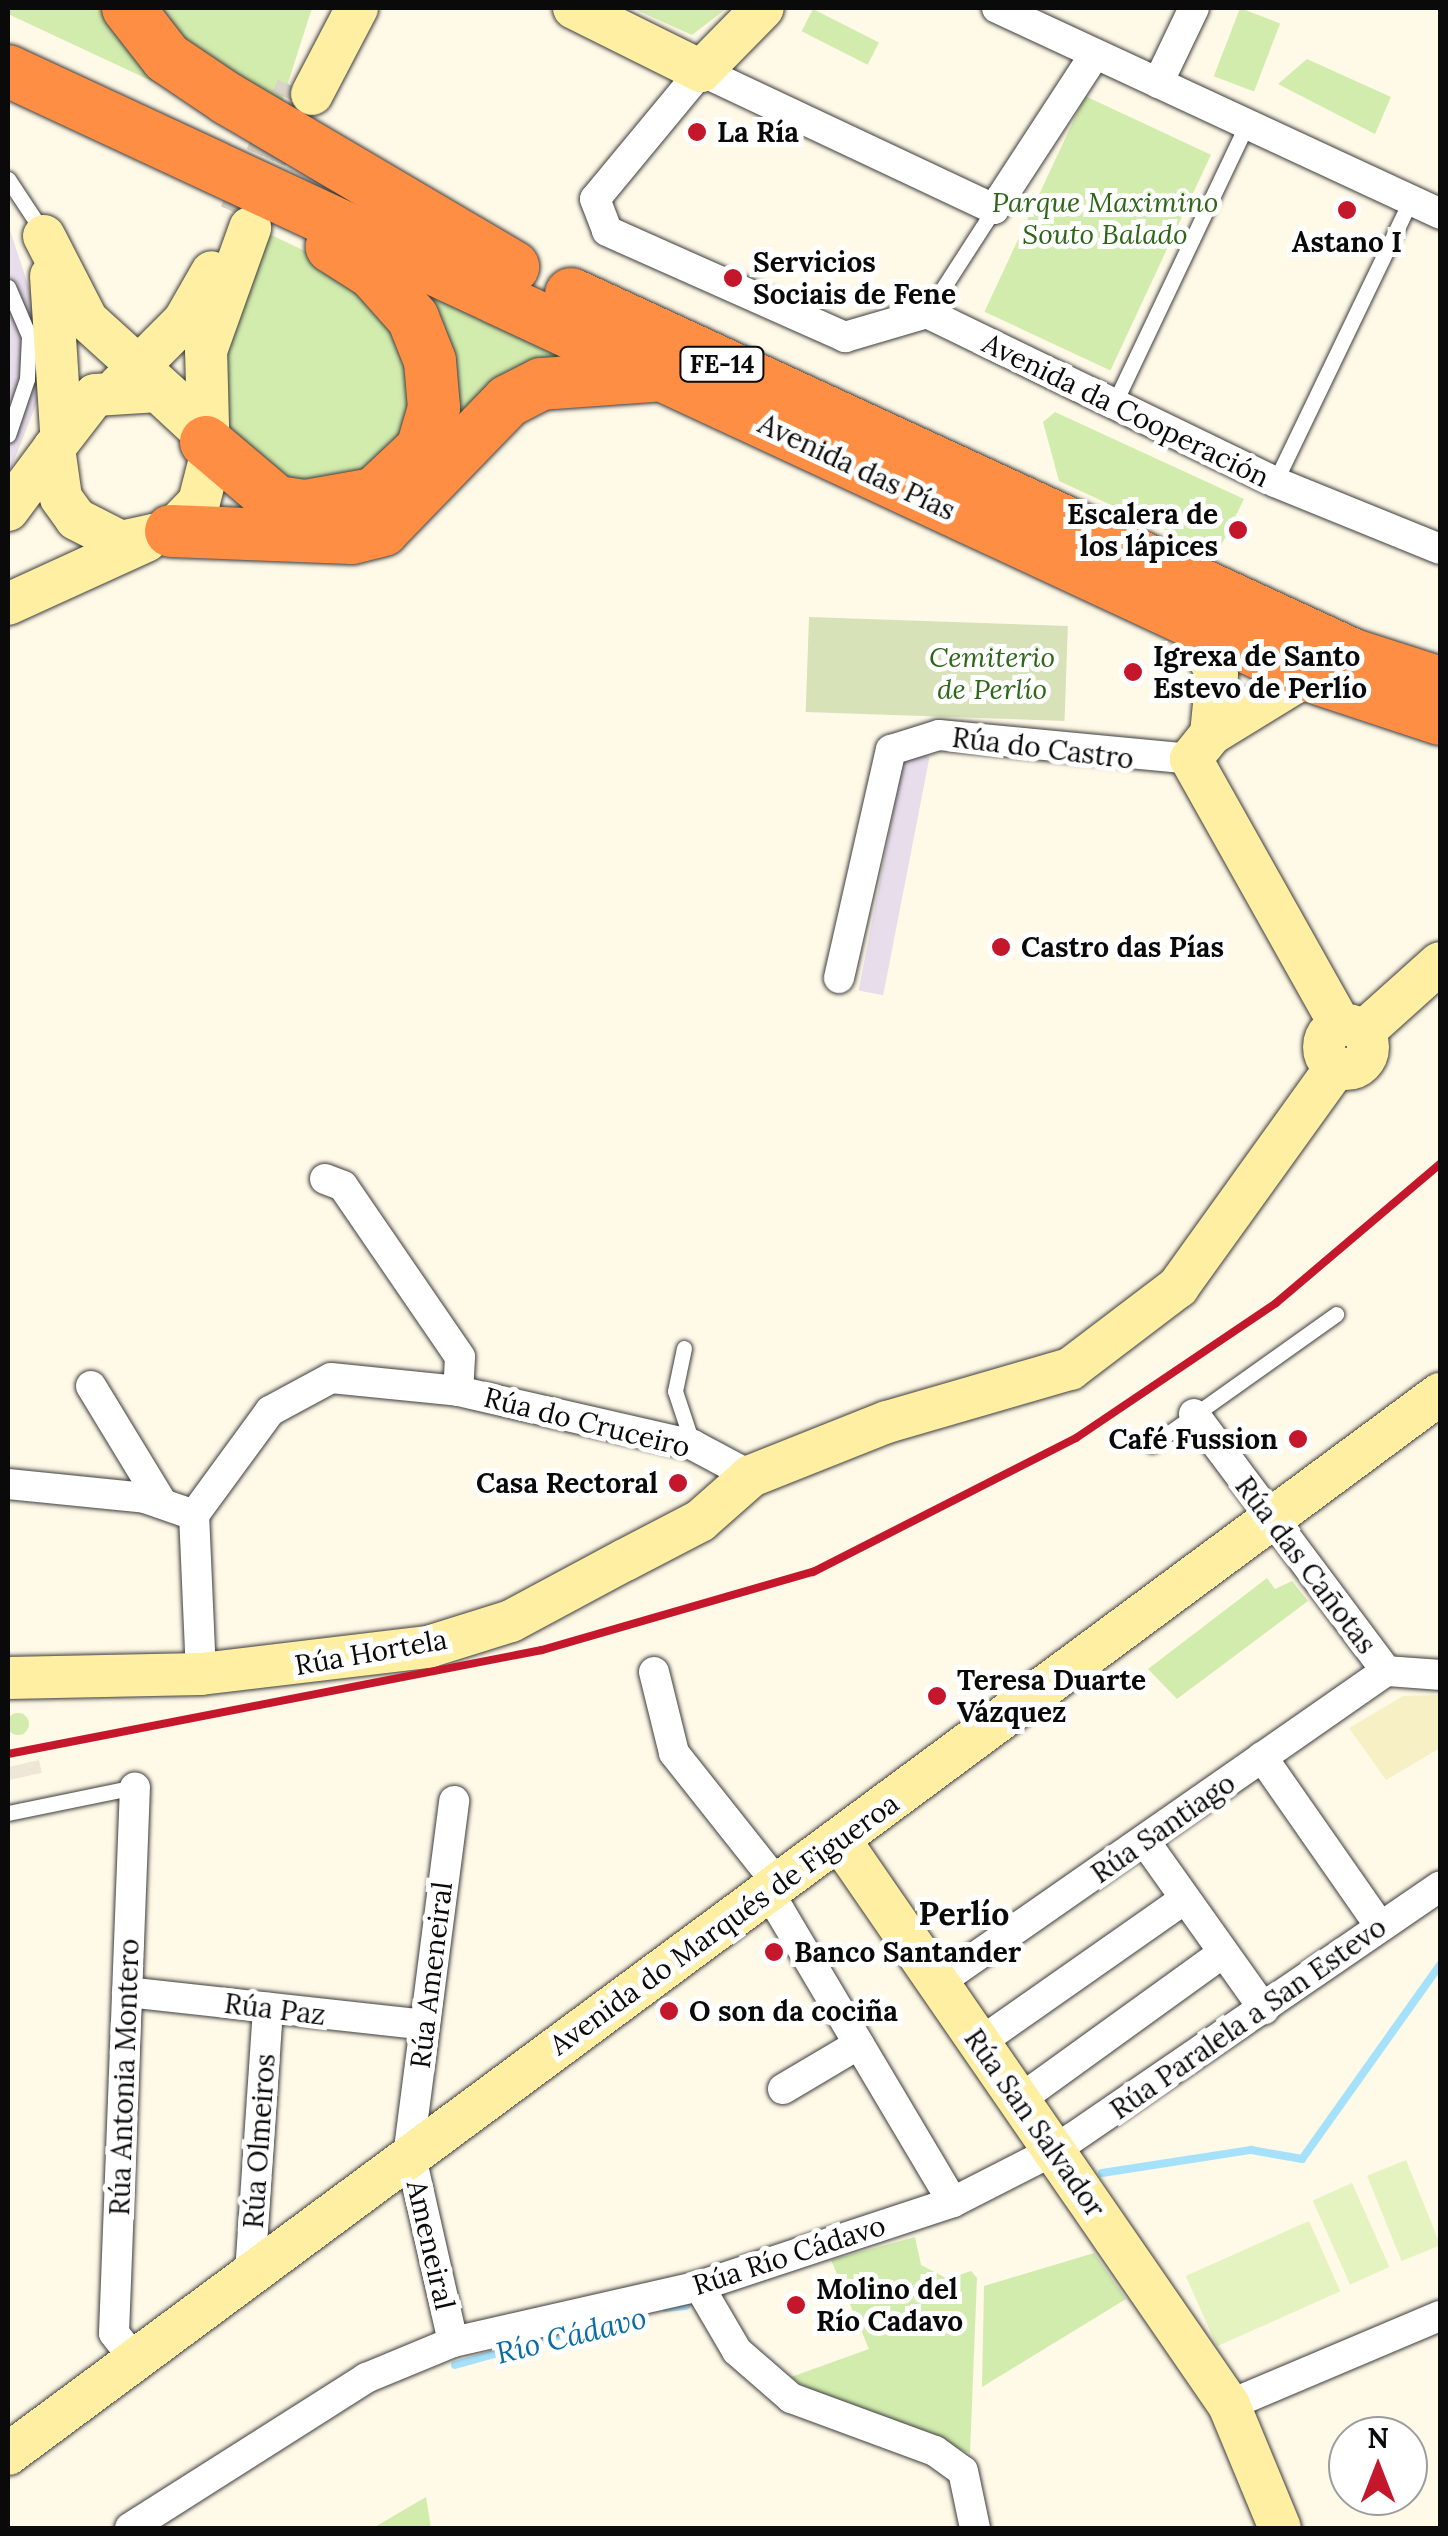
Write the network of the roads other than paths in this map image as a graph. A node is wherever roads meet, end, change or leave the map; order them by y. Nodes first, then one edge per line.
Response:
1 (128, 8) edge
2 (325, 8) edge
3 (357, 8) edge
4 (574, 8) edge
5 (763, 8) edge
6 (997, 8) edge
7 (1194, 8) edge
8 (8, 35) edge
9 (1094, 54) junction
10 (8, 71) edge
11 (701, 71) junction
12 (1158, 83) junction
13 (1247, 124) junction
14 (8, 179) edge
15 (1411, 200) junction
16 (994, 209) junction
17 (241, 210) junction
18 (1440, 214) edge
19 (44, 236) junction
20 (513, 267) junction
21 (8, 287) edge
22 (927, 313) junction
23 (659, 376) junction
24 (129, 377) junction
25 (1114, 404) junction
26 (195, 425) junction
27 (8, 434) edge
28 (57, 439) junction
29 (1275, 482) junction
30 (8, 510) edge
31 (159, 536) junction
32 (1440, 548) edge
33 (8, 604) edge
34 (1192, 623) junction
35 (1307, 675) junction
36 (1440, 683) edge
37 (1440, 719) edge
38 (1201, 746) junction
39 (1440, 962) edge
40 (840, 978) dead end
41 (1351, 1028) junction
42 (325, 1179) dead end
43 (1336, 1314) dead end
44 (684, 1348) dead end
45 (91, 1386) dead end
46 (458, 1391) junction
47 (1440, 1394) edge
48 (1194, 1414) junction
49 (693, 1445) junction
50 (1152, 1445) dead end
51 (751, 1476) junction
52 (8, 1484) edge
53 (161, 1501) junction
54 (194, 1515) junction
55 (1269, 1517) junction
56 (1386, 1671) junction
57 (654, 1672) dead end
58 (200, 1674) junction
59 (1440, 1675) edge
60 (8, 1678) edge
61 (1262, 1758) junction
62 (135, 1786) joint
63 (454, 1801) dead end
64 (8, 1813) edge
65 (841, 1842) junction
66 (1146, 1843) junction
67 (1440, 1886) edge
68 (776, 1892) junction
69 (1185, 1900) junction
70 (1380, 1926) junction
71 (1223, 1953) junction
72 (938, 1983) junction
73 (126, 1992) junction
74 (268, 2008) junction
75 (1264, 2008) junction
76 (424, 2025) junction
77 (979, 2043) junction
78 (859, 2044) junction
79 (783, 2089) dead end
80 (1019, 2100) junction
81 (409, 2149) junction
82 (1055, 2150) junction
83 (953, 2202) junction
84 (250, 2273) junction
85 (699, 2286) junction
86 (1440, 2316) edge
87 (454, 2342) junction
88 (135, 2360) junction
89 (1229, 2405) junction
90 (8, 2454) edge
91 (130, 2528) edge
92 (975, 2528) edge
93 (1280, 2528) edge

1 - 20 highway
2 - 3 street
4 - 11 street
5 - 11 street
6 - 9 street
7 - 12 street
8 - 20 highway, Avenida das Pías / FE-14
9 - 12 street
9 - 16 street
10 - 17 highway, Avenida das Pías / FE-14
11 - 16 street
11 - 22 street
12 - 13 street
13 - 15 street
13 - 25 lane
14 - 19 lane
15 - 18 street
15 - 29 lane
16 - 22 lane
17 - 23 highway, Avenida das Pías / FE-14
17 - 24 street
17 - 26 street
17 - 26 highway
19 - 24 street
19 - 28 street
20 - 36 highway, Avenida das Pías / FE-14
21 - 27 lane
22 - 25 street, Avenida da Cooperación
23 - 31 highway
23 - 34 highway, Avenida das Pías / FE-14
24 - 26 street
24 - 28 street
25 - 29 street, Avenida da Cooperación
26 - 31 street
28 - 30 street
28 - 31 street
29 - 32 street, Avenida da Cooperación
31 - 33 street
34 - 35 highway, Avenida das Pías / FE-14
34 - 38 street
35 - 37 highway, Avenida das Pías / FE-14
35 - 38 street
38 - 40 street, Rúa do Castro
38 - 41 street
39 - 41 street
41 - 51 street
42 - 46 street
43 - 48 lane
44 - 49 lane
45 - 53 street
46 - 49 street, Rúa do Cruceiro
46 - 54 street, Rúa do Cruceiro
47 - 55 street, Avenida do Marqués de Figueroa
48 - 50 lane
48 - 55 street, Rúa das Cañotas
49 - 51 street, Rúa do Cruceiro
51 - 58 street, Rúa Hortela
52 - 53 street
53 - 54 street
54 - 58 street
55 - 56 street, Rúa das Cañotas
55 - 65 street, Avenida do Marqués de Figueroa
56 - 59 street, Rúa das Cañotas
56 - 61 street, Rúa Santiago
57 - 68 street
58 - 60 street, Rúa Hortela
61 - 66 street, Rúa Santiago
61 - 70 street
62 - 64 lane
62 - 73 street, Rúa Antonia Montero
63 - 76 street, Rúa Ameneiral
65 - 68 street, Avenida do Marqués de Figueroa
65 - 72 street, Rúa San Salvador
66 - 69 street
66 - 72 street, Rúa Santiago
67 - 70 street, Rúa Paralela a San Estevo
68 - 78 street
68 - 81 street, Avenida do Marqués de Figueroa
69 - 71 street
69 - 77 street
70 - 75 street, Rúa Paralela a San Estevo
71 - 75 street
71 - 80 street
72 - 77 street, Rúa San Salvador
73 - 74 street, Rúa Paz
73 - 88 street, Rúa Antonia Montero
74 - 76 street, Rúa Paz
74 - 84 street, Rúa Olmeiros
75 - 82 street, Rúa Paralela a San Estevo
76 - 81 street, Rúa Ameneiral
77 - 80 street, Rúa San Salvador
78 - 79 street
78 - 83 street
80 - 82 street, Rúa San Salvador
81 - 84 street, Avenida do Marqués de Figueroa
81 - 87 street, Ameneiral
82 - 83 street, Rúa Río Cádavo
82 - 89 street, Rúa San Salvador
83 - 85 street, Rúa Río Cádavo
84 - 88 street, Avenida do Marqués de Figueroa
85 - 87 street, Rúa Río Cádavo
85 - 92 street
86 - 89 street
87 - 91 street, Rúa Río Cádavo
88 - 90 street, Avenida do Marqués de Figueroa
89 - 93 street, Rúa San Salvador

